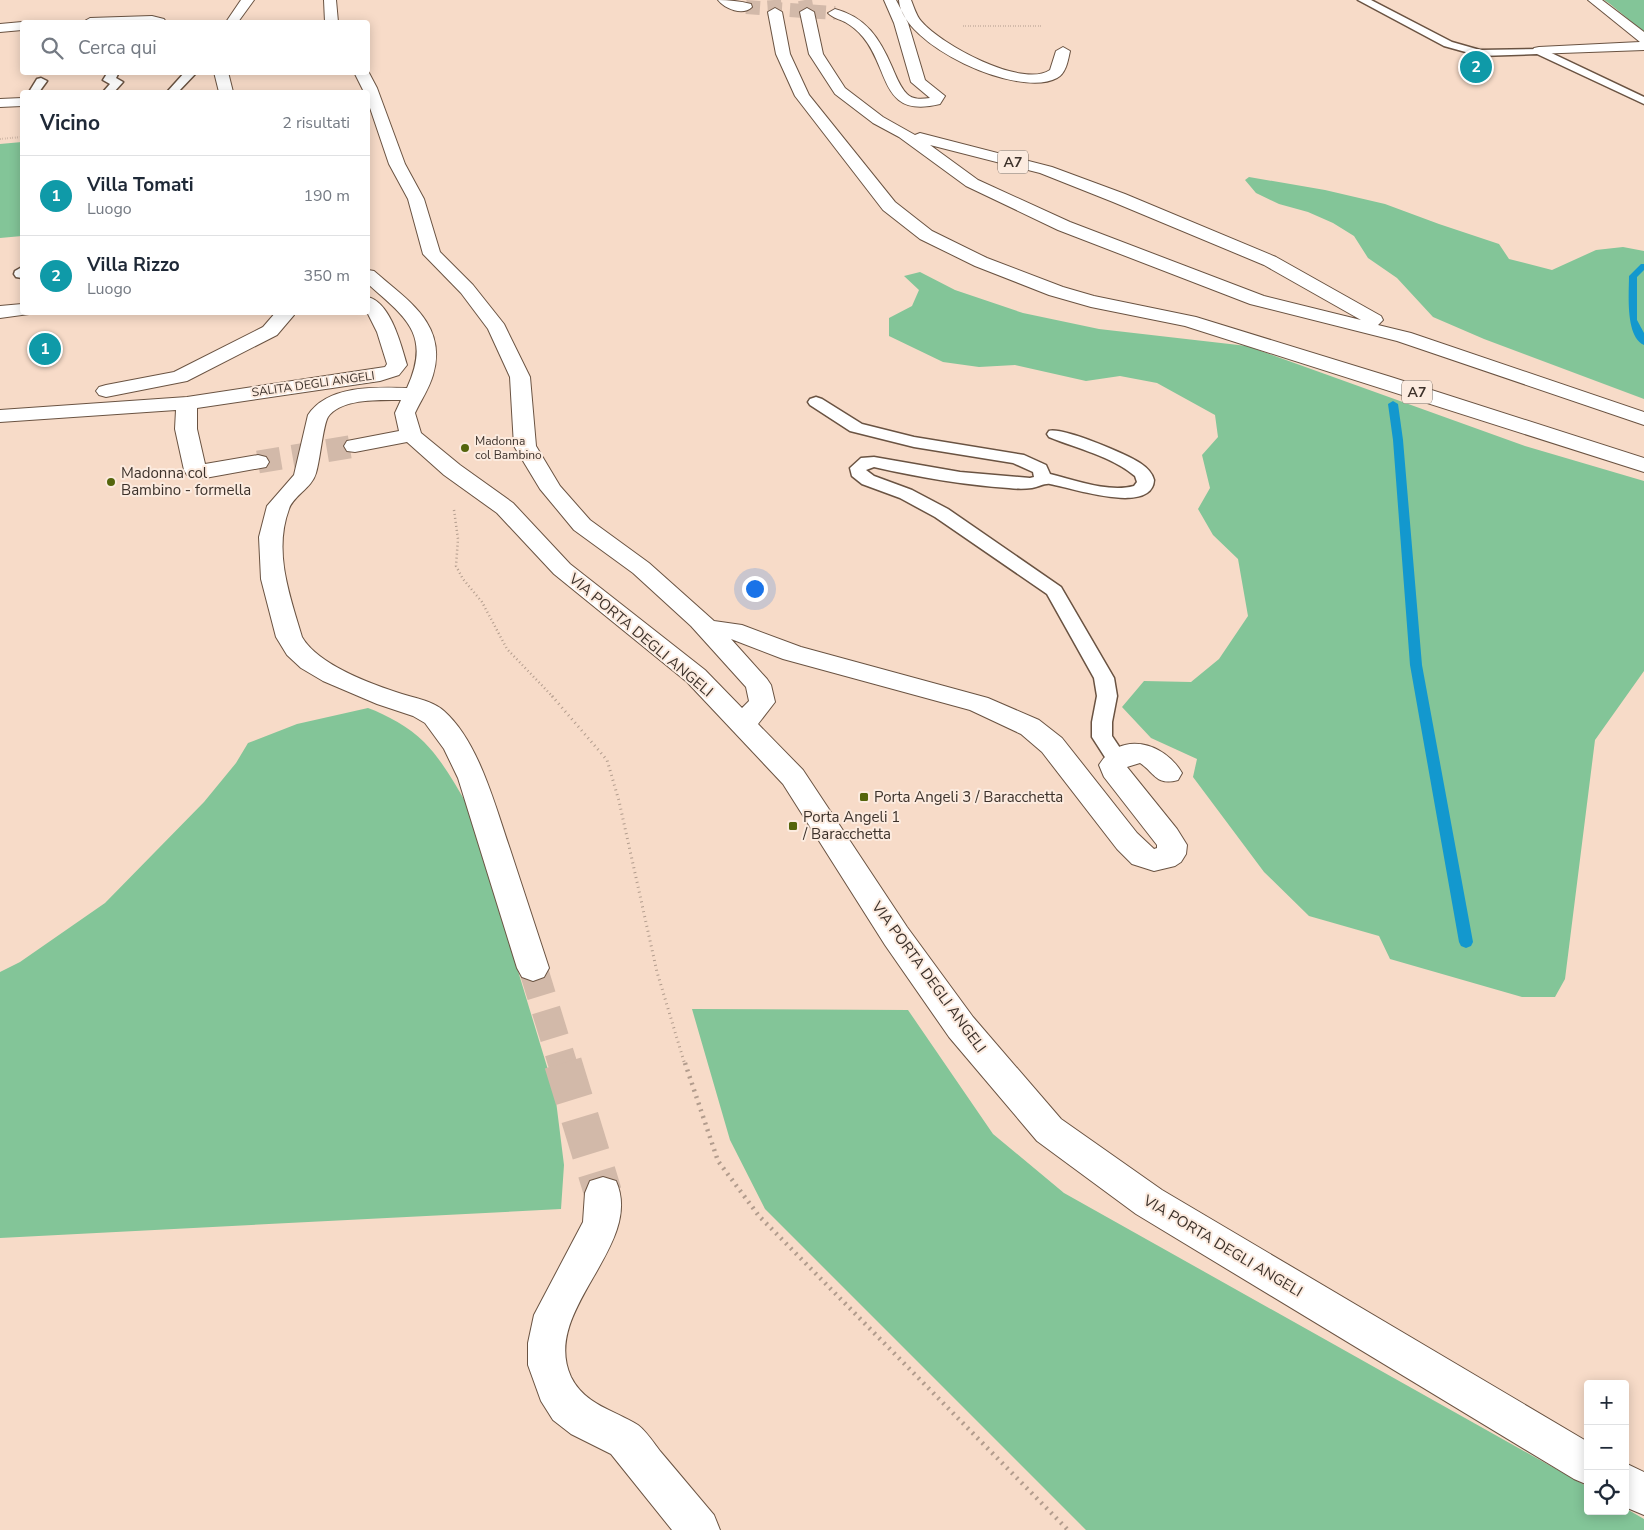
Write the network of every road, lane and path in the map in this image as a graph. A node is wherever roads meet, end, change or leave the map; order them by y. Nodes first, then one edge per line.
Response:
1 (248, 0) edge
2 (330, 0) edge
3 (724, 0) edge
4 (890, 0) edge
5 (904, 0) edge
6 (1363, 0) edge
7 (1594, 0) edge
8 (746, 7) tunnel mouth
9 (775, 12) tunnel mouth
10 (807, 12) tunnel mouth
11 (835, 13) tunnel mouth
12 (233, 20) edge
13 (332, 20) edge
14 (20, 26) edge
15 (918, 26) junction
16 (1044, 26) dead end
17 (0, 28) edge
18 (1644, 39) edge
19 (1644, 46) edge
20 (1063, 50) dead end
21 (1539, 51) junction
22 (112, 75) edge
23 (189, 75) edge
24 (222, 75) edge
25 (363, 75) edge
26 (41, 81) dead end
27 (35, 90) edge
28 (111, 90) edge
29 (174, 90) edge
30 (226, 90) edge
31 (1644, 101) edge
32 (20, 102) edge
33 (0, 103) edge
34 (904, 134) junction
35 (20, 137) edge
36 (0, 139) edge
37 (370, 277) edge
38 (370, 305) edge
39 (20, 310) edge
40 (0, 312) edge
41 (285, 315) edge
42 (1404, 337) junction
43 (106, 391) dead end
44 (415, 394) junction
45 (186, 402) junction
46 (816, 402) dead end
47 (0, 416) edge
48 (1644, 419) edge
49 (1055, 434) dead end
50 (410, 435) junction
51 (355, 446) tunnel mouth
52 (258, 462) tunnel mouth
53 (1644, 465) edge
54 (1043, 477) junction
55 (451, 503) dead end
56 (709, 630) junction
57 (744, 724) junction
58 (1117, 760) junction
59 (1168, 772) dead end
60 (533, 968) tunnel mouth
61 (603, 1193) tunnel mouth
62 (1584, 1463) edge
63 (1629, 1486) edge
64 (1644, 1494) edge
65 (699, 1530) edge
66 (1068, 1530) edge

1 - 12 main road
2 - 13 main road
3 - 8 main road
4 - 11 main road
5 - 15 main road
6 - 21 lane
7 - 18 main road
9 - 53 main road, A7
10 - 34 main road, A7
14 - 17 main road
15 - 16 path
15 - 20 main road
19 - 21 main road
21 - 31 lane
22 - 28 lane
23 - 29 lane
24 - 30 main road
25 - 56 main road
26 - 27 lane
32 - 33 main road
34 - 42 main road, A7
34 - 42 main road, A7
35 - 36 path
37 - 44 main road
38 - 45 main road, SALITA DEGLI ANGELI
39 - 40 main road
41 - 43 main road
42 - 48 main road, A7
44 - 50 main road
44 - 60 main road
45 - 47 main road, SALITA DEGLI ANGELI
45 - 52 main road
46 - 54 lane
49 - 54 lane
50 - 51 main road
50 - 57 main road, VIA PORTA DEGLI ANGELI
54 - 58 lane
55 - 66 path
56 - 57 main road
56 - 58 main road
57 - 62 main road, VIA PORTA DEGLI ANGELI
58 - 59 main road
61 - 65 main road
63 - 64 main road

